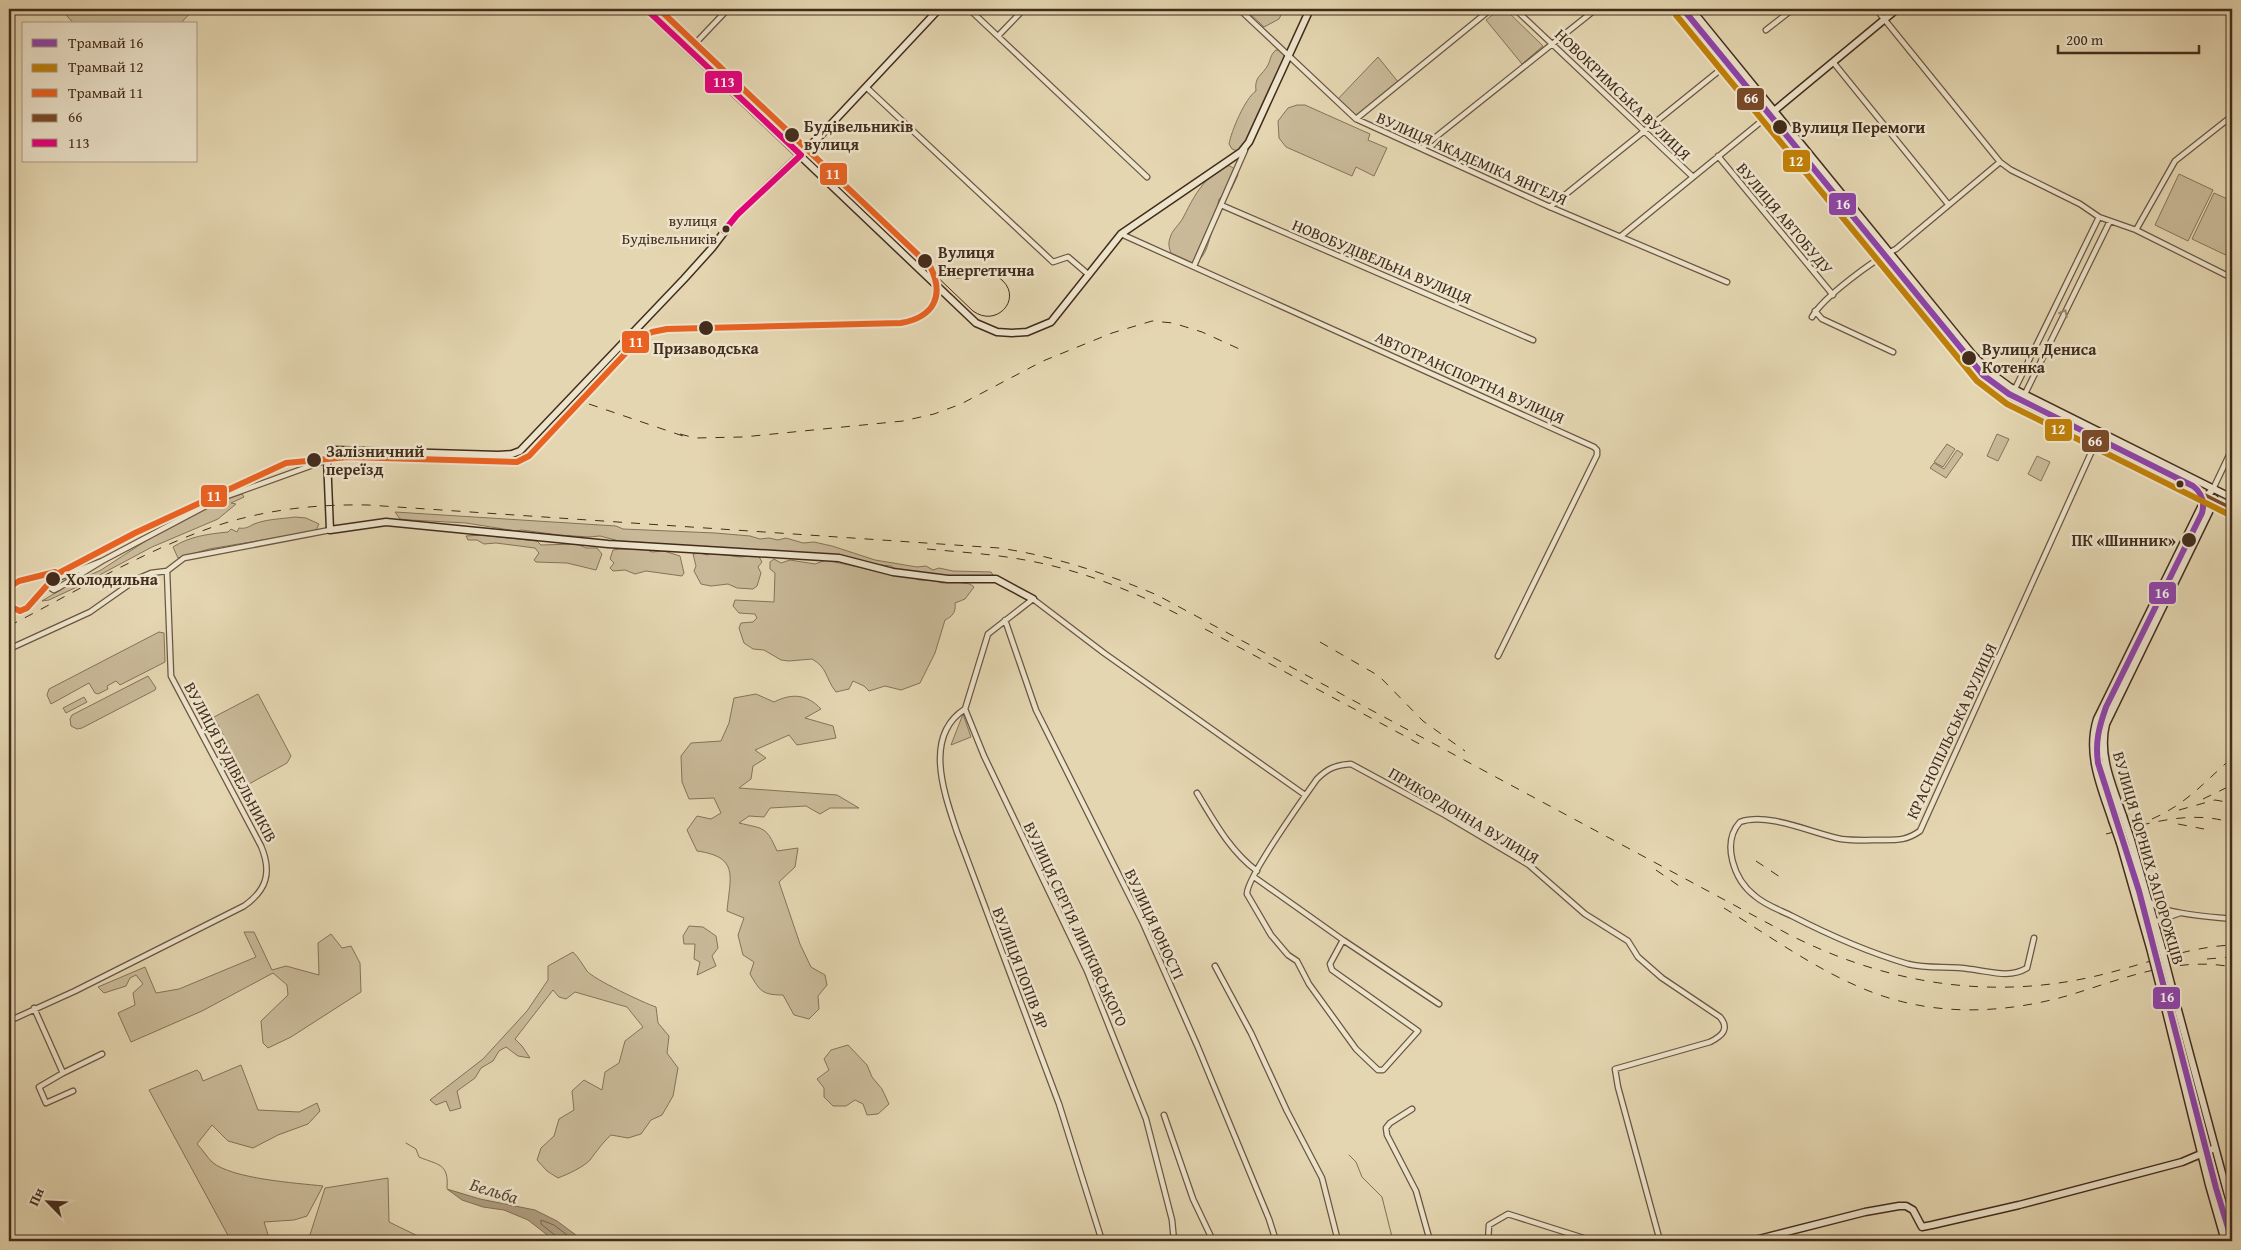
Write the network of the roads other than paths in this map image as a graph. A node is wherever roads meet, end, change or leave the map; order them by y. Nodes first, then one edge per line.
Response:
1 (646, 9) edge
2 (728, 9) edge
3 (940, 9) edge
4 (969, 9) edge
5 (1024, 9) edge
6 (1239, 9) edge
7 (1310, 9) edge
8 (1491, 9) edge
9 (1515, 9) edge
10 (1596, 9) edge
11 (1678, 9) edge
12 (1691, 9) edge
13 (1793, 9) edge
14 (1876, 9) edge
15 (1897, 9) edge
16 (1884, 19) junction
17 (1766, 30) dead end
18 (998, 36) junction
19 (1552, 43) junction
20 (689, 50) junction
21 (1288, 56) junction
22 (1833, 62) junction
23 (1725, 66) junction
24 (866, 87) junction
25 (1774, 111) junction
26 (2232, 116) edge
27 (1767, 117) junction
28 (1356, 119) junction
29 (1643, 131) junction
30 (1249, 142) junction
31 (1422, 148) junction
32 (800, 155) junction
33 (1718, 156) junction
34 (2000, 162) junction
35 (1693, 177) junction
36 (1147, 178) dead end
37 (1221, 204) junction
38 (1948, 204) junction
39 (1550, 207) junction
40 (2099, 217) junction
41 (2110, 222) junction
42 (2136, 230) junction
43 (1121, 234) junction
44 (1621, 236) junction
45 (1889, 252) junction
46 (1880, 256) junction
47 (1194, 266) junction
48 (1089, 276) junction
49 (2232, 278) edge
50 (1727, 282) dead end
51 (1832, 295) junction
52 (1815, 312) junction
53 (1812, 317) dead end
54 (1534, 340) dead end
55 (1894, 352) dead end
56 (2014, 390) junction
57 (2024, 395) junction
58 (2010, 399) junction
59 (2020, 404) junction
60 (2100, 433) junction
61 (2096, 442) junction
62 (2232, 450) edge
63 (327, 460) junction
64 (2213, 489) junction
65 (2206, 497) junction
66 (2232, 498) edge
67 (2214, 501) junction
68 (2232, 510) edge
69 (330, 530) junction
70 (2178, 554) junction
71 (2187, 558) junction
72 (102, 561) junction
73 (167, 571) junction
74 (1033, 599) junction
75 (1005, 620) junction
76 (9, 649) edge
77 (1498, 656) dead end
78 (965, 708) junction
79 (1197, 793) dead end
80 (1305, 796) junction
81 (1257, 871) junction
82 (1254, 877) junction
83 (2149, 901) junction
84 (2181, 913) junction
85 (2142, 918) junction
86 (2232, 919) edge
87 (2154, 922) junction
88 (2034, 938) dead end
89 (1343, 940) junction
90 (1215, 966) dead end
91 (1439, 1004) dead end
92 (34, 1008) junction
93 (9, 1021) edge
94 (102, 1054) dead end
95 (63, 1072) junction
96 (73, 1091) dead end
97 (1412, 1109) dead end
98 (1164, 1115) dead end
99 (2215, 1148) junction
100 (2201, 1153) junction
101 (2232, 1210) edge
102 (1102, 1241) edge
103 (1174, 1241) edge
104 (1213, 1241) edge
105 (1276, 1241) edge
106 (1338, 1241) edge
107 (1430, 1241) edge
108 (1488, 1241) edge
109 (1593, 1241) edge
110 (1660, 1241) edge
111 (1751, 1241) edge
112 (2225, 1241) edge

1 - 20 main road
2 - 20 street
3 - 24 main road
4 - 18 street
5 - 18 street
6 - 21 street, ВУЛИЦЯ АКАДЕМІКА ЯНГЕЛЯ
7 - 21 main road
8 - 28 street
9 - 19 street, НОВОКРИМСЬКА ВУЛИЦЯ
10 - 19 street
11 - 23 main road
12 - 25 main road
13 - 17 street
14 - 16 street
15 - 16 main road
16 - 22 main road
16 - 34 street
18 - 36 street
19 - 29 street, НОВОКРИМСЬКА ВУЛИЦЯ
19 - 31 street
20 - 32 main road
21 - 28 street, ВУЛИЦЯ АКАДЕМІКА ЯНГЕЛЯ
21 - 30 main road
22 - 25 main road
22 - 38 street
23 - 27 main road
23 - 29 street
24 - 32 main road
24 - 48 street
25 - 27 street
25 - 45 main road
26 - 42 street
27 - 33 street
27 - 46 main road
28 - 31 street, ВУЛИЦЯ АКАДЕМІКА ЯНГЕЛЯ
29 - 35 street, НОВОКРИМСЬКА ВУЛИЦЯ
29 - 39 street
30 - 37 street
30 - 43 main road
31 - 39 street, ВУЛИЦЯ АКАДЕМІКА ЯНГЕЛЯ
32 - 48 main road
32 - 63 main road
33 - 35 street
33 - 51 street, ВУЛИЦЯ АВТОБУДУ
34 - 38 street
34 - 40 street
35 - 44 street
37 - 47 street
37 - 54 street, НОВОБУДІВЕЛЬНА ВУЛИЦЯ
38 - 45 street
39 - 44 street, ВУЛИЦЯ АКАДЕМІКА ЯНГЕЛЯ
40 - 41 street
40 - 56 street
41 - 42 street
57 -> 41 street
42 - 49 street
43 - 47 street, АВТОТРАНСПОРТНА ВУЛИЦЯ
43 - 48 main road
44 - 50 street, ВУЛИЦЯ АКАДЕМІКА ЯНГЕЛЯ
45 - 46 street
45 - 56 main road
46 - 51 street
46 - 58 main road
47 - 77 street, АВТОТРАНСПОРТНА ВУЛИЦЯ
51 - 52 street
52 - 53 street
52 - 55 street
56 - 57 main road
56 - 58 street
57 - 59 street
57 - 60 main road
58 - 59 main road
59 - 61 main road
60 - 61 street, КРАСНОПІЛЬСЬКА ВУЛИЦЯ
60 - 64 main road
61 - 65 main road
61 - 88 street, КРАСНОПІЛЬСЬКА ВУЛИЦЯ
62 - 64 street
63 - 69 main road
63 - 72 street
64 - 65 main road, ВУЛИЦЯ ЧОРНИХ ЗАПОРОЖЦІВ
64 - 66 main road
64 - 67 main road
65 - 67 main road
65 - 70 main road, ВУЛИЦЯ ЧОРНИХ ЗАПОРОЖЦІВ
67 - 68 main road
67 - 71 main road, ВУЛИЦЯ ЧОРНИХ ЗАПОРОЖЦІВ
69 - 73 street
69 - 74 main road
70 - 71 main road
70 - 85 main road, ВУЛИЦЯ ЧОРНИХ ЗАПОРОЖЦІВ, bridge
71 - 83 main road, ВУЛИЦЯ ЧОРНИХ ЗАПОРОЖЦІВ, bridge
72 - 72 street
73 - 76 street
73 - 92 street, ВУЛИЦЯ БУДІВЕЛЬНИКІВ
74 - 75 street
74 - 80 street
75 - 78 street
75 - 105 street, ВУЛИЦЯ ЮНОСТІ
78 - 102 street, ВУЛИЦЯ ПОПІВ ЯР
78 - 103 street, ВУЛИЦЯ СЕРГІЯ ЛИПКІВСЬКОГО
79 - 81 street
80 - 81 street
80 - 110 street, ПРИКОРДОННА ВУЛИЦЯ
81 - 82 street
82 - 89 street
82 - 89 street
83 - 84 street
83 - 87 main road, ВУЛИЦЯ ЧОРНИХ ЗАПОРОЖЦІВ
84 - 86 street
84 - 87 street
85 - 87 street
85 - 100 main road, ВУЛИЦЯ ЧОРНИХ ЗАПОРОЖЦІВ, bridge
87 - 99 main road, ВУЛИЦЯ ЧОРНИХ ЗАПОРОЖЦІВ, bridge
89 - 91 street
90 - 106 street
92 - 93 street
92 - 95 street
94 - 95 street
95 - 96 street
97 - 107 street
98 - 104 street
99 - 100 main road
99 - 101 main road, ВУЛИЦЯ ЧОРНИХ ЗАПОРОЖЦІВ
100 - 111 main road
100 - 112 main road, ВУЛИЦЯ ЧОРНИХ ЗАПОРОЖЦІВ
108 - 109 street

